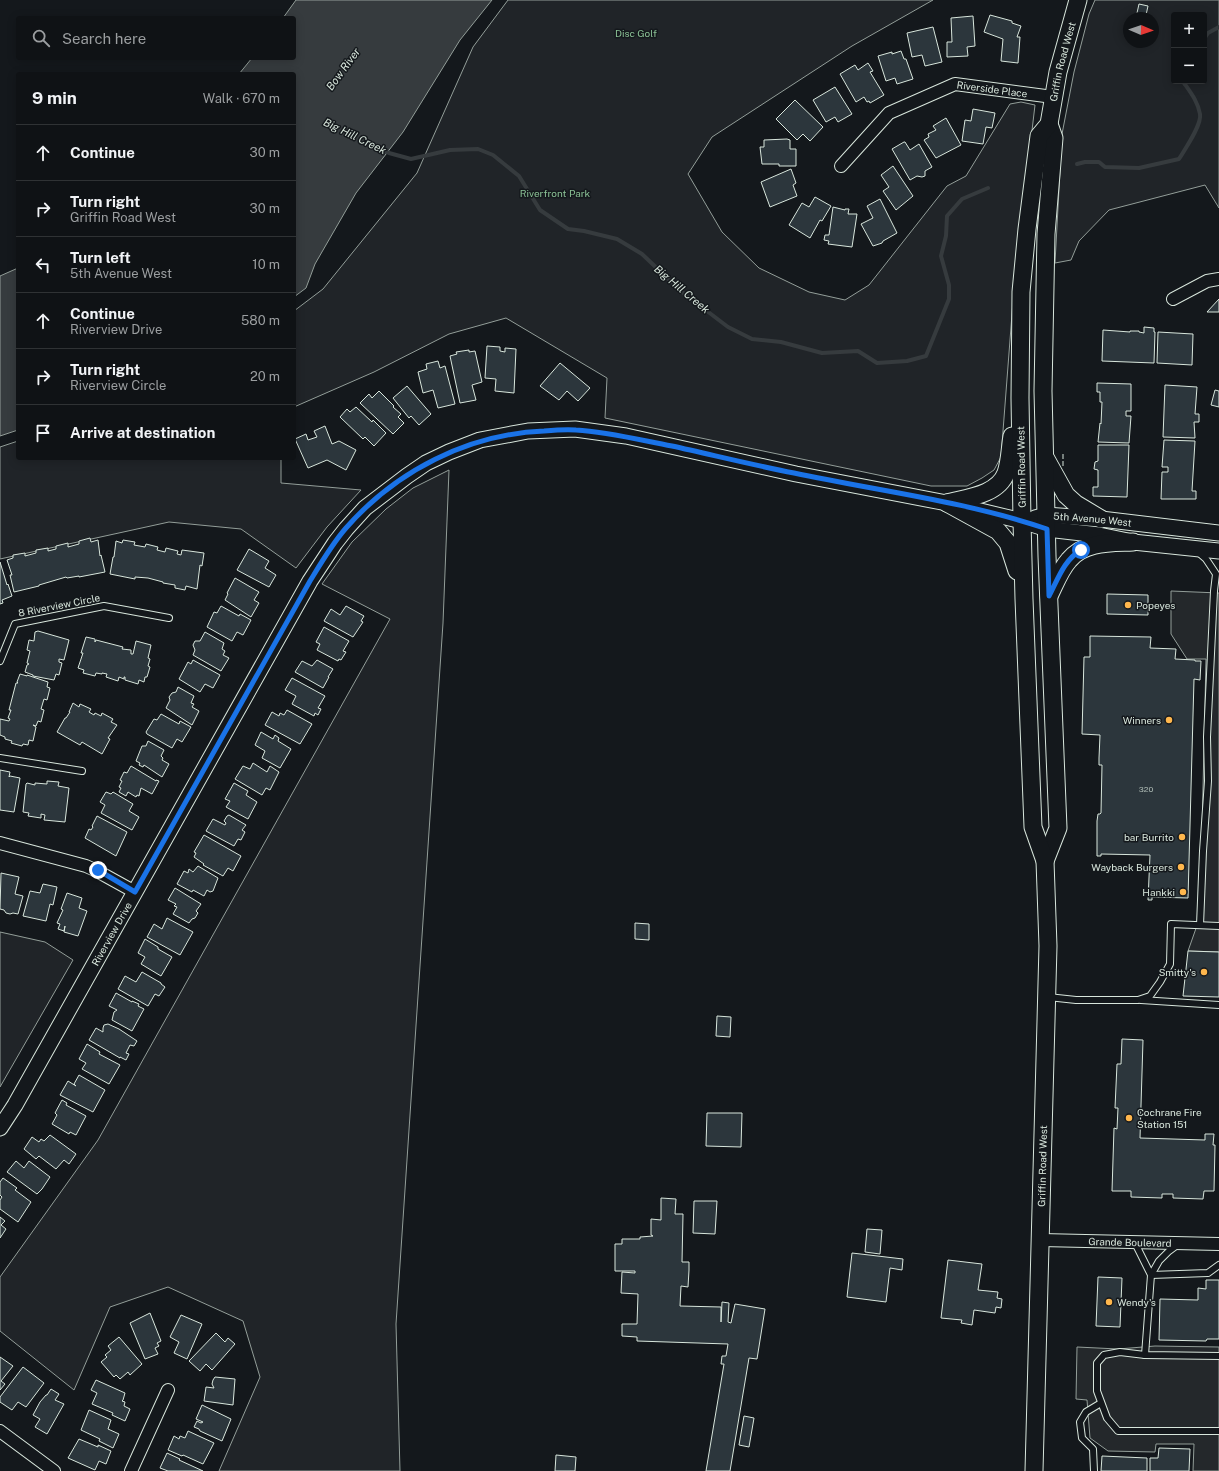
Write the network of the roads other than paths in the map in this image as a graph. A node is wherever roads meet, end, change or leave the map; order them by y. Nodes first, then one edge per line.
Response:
1 (1078, 0) edge
2 (1053, 97) junction
3 (1049, 124) junction
4 (841, 166) dead end
5 (1219, 279) edge
6 (1173, 299) dead end
7 (1020, 398) junction
8 (1044, 456) junction
9 (947, 503) junction
10 (1101, 519) junction
11 (1022, 520) junction
12 (1046, 522) junction
13 (1219, 533) edge
14 (1133, 542) junction
15 (1192, 547) junction
16 (1219, 551) edge
17 (1217, 573) edge
18 (1049, 596) junction
19 (1024, 599) junction
20 (169, 618) dead end
21 (0, 661) edge
22 (0, 758) edge
23 (82, 771) dead end
24 (0, 843) edge
25 (1046, 861) junction
26 (135, 892) junction
27 (1200, 925) junction
28 (1219, 926) edge
29 (1048, 997) junction
30 (1138, 1000) junction
31 (1219, 1005) edge
32 (0, 1128) edge
33 (1041, 1240) junction
34 (1134, 1241) junction
35 (1181, 1242) junction
36 (1219, 1244) edge
37 (1219, 1264) edge
38 (1151, 1275) junction
39 (1145, 1355) junction
40 (1219, 1356) edge
41 (168, 1390) dead end
42 (1101, 1403) junction
43 (0, 1431) edge
44 (1219, 1431) edge
45 (54, 1471) edge
46 (132, 1471) edge
47 (1034, 1471) edge
48 (1094, 1471) edge

1 - 2 main road, Griffin Road West
2 - 3 main road, Griffin Road West
2 - 4 street, Riverside Place
3 - 7 main road, Griffin Road West
3 - 8 main road, Griffin Road West
5 - 6 street
7 - 9 main road
7 - 11 main road, Griffin Road West
8 - 10 main road
8 - 12 main road, Griffin Road West
9 - 11 street, Riverview Drive
9 - 19 main road
9 - 26 street, Riverview Drive
10 - 12 street, 5th Avenue West
10 - 13 street, 5th Avenue West
11 - 12 street, 5th Avenue West
11 - 19 main road, Griffin Road West
12 - 14 street, 5th Avenue West
12 - 18 main road, Griffin Road West
14 - 15 street, 5th Avenue West
14 - 18 main road
15 - 16 street, 5th Avenue West
15 - 17 lane
17 - 27 lane
18 - 25 main road, Griffin Road West
19 - 25 main road, Griffin Road West
20 - 21 lane, 8 Riverview Circle
22 - 23 lane
24 - 26 street
25 - 29 main road, Griffin Road West
26 - 32 street, Riverview Drive
27 - 28 lane
27 - 30 lane
29 - 30 lane
29 - 33 main road, Griffin Road West
30 - 31 lane
33 - 34 street, Grande Boulevard
33 - 47 main road, Griffin Road West
34 - 35 street, Grande Boulevard
34 - 38 lane
35 - 36 street, Grande Boulevard
35 - 38 lane
37 - 38 lane
38 - 39 lane
39 - 40 lane
39 - 42 lane
41 - 46 street
42 - 44 lane
42 - 48 lane
43 - 45 street

